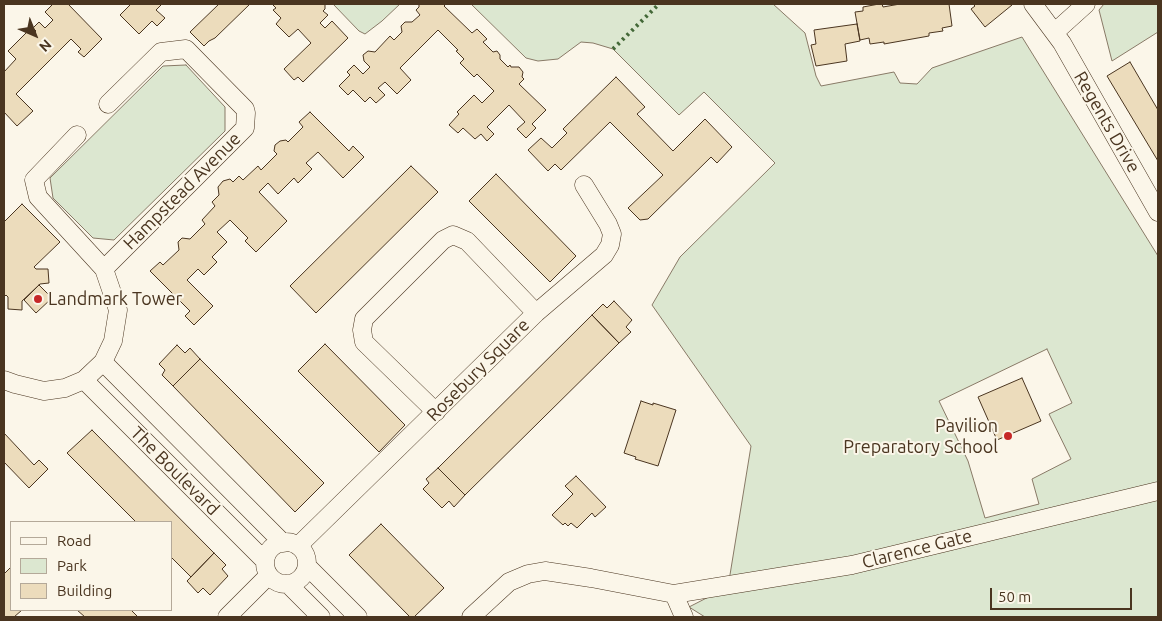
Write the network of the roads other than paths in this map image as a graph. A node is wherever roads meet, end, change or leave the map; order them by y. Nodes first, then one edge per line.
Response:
1 (1033, 4) edge
2 (1086, 4) edge
3 (1055, 32) junction
4 (108, 104) dead end
5 (77, 135) dead end
6 (584, 185) dead end
7 (1158, 212) edge
8 (104, 270) junction
9 (536, 313) junction
10 (103, 362) junction
11 (4, 380) edge
12 (84, 380) junction
13 (436, 412) junction
14 (1158, 491) edge
15 (291, 544) junction
16 (307, 566) junction
17 (267, 568) junction
18 (288, 584) junction
19 (674, 594) junction
20 (227, 617) edge
21 (322, 617) edge
22 (358, 617) edge
23 (471, 617) edge
24 (684, 617) edge

1 - 3 street, Regents Drive
2 - 3 street
3 - 7 street, Regents Drive
4 - 8 street, Hampstead Avenue
5 - 8 street
6 - 9 street, Rosebury Square
8 - 10 street
9 - 13 street, Rosebury Square
9 - 13 street
10 - 12 street
10 - 15 street, The Boulevard
11 - 12 street
12 - 17 street, The Boulevard
13 - 15 street, Rosebury Square
14 - 19 street, Clarence Gate
15 - 16 street
15 - 17 street
16 - 18 street
16 - 22 street
17 - 18 street
17 - 20 street
18 - 21 street
19 - 23 street, Clarence Gate
19 - 24 street

